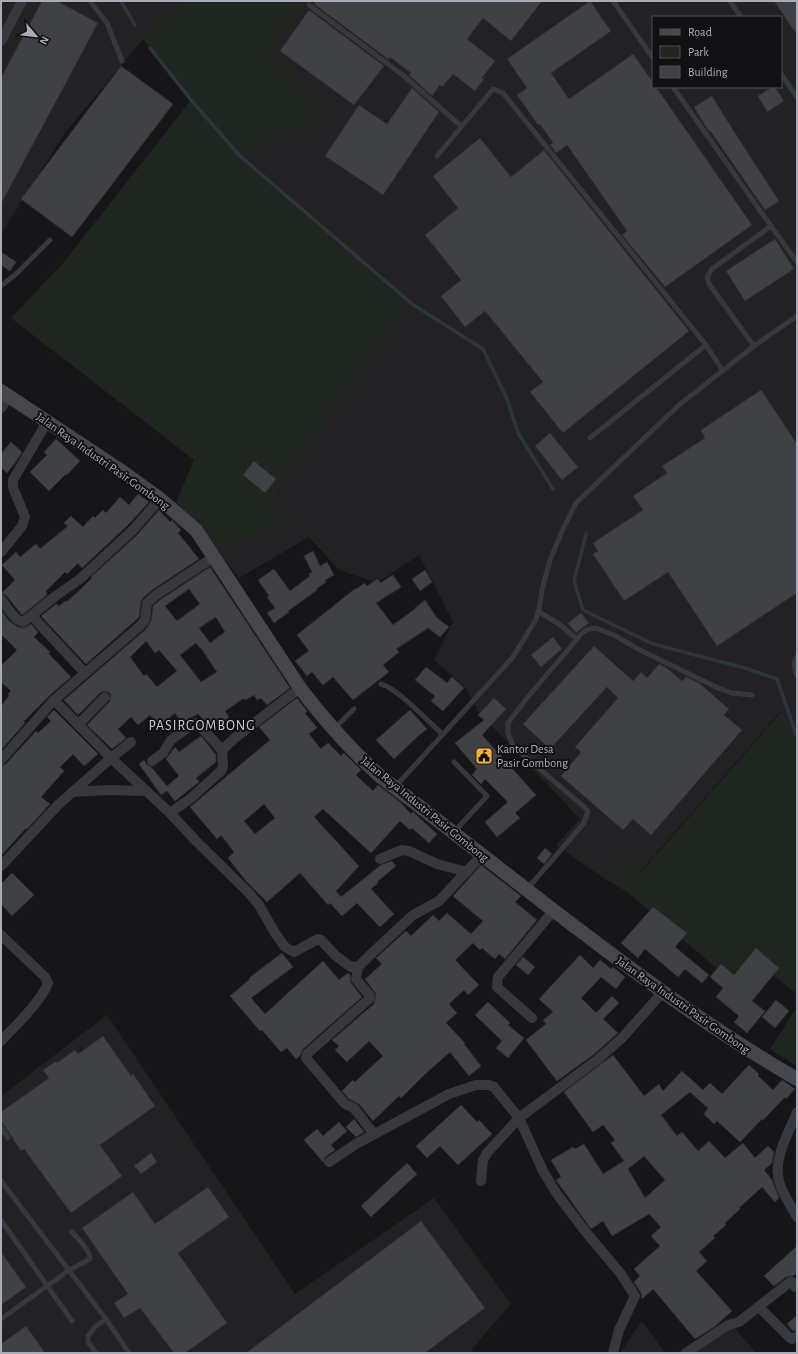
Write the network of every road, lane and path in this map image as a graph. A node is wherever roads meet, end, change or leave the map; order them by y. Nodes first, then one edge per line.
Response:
1 (22, 1) edge
2 (90, 1) edge
3 (613, 1) edge
4 (730, 1) edge
5 (308, 5) dead end
6 (740, 16) edge
7 (1, 41) edge
8 (652, 57) edge
9 (122, 61) dead end
10 (782, 75) edge
11 (674, 88) edge
12 (797, 97) edge
13 (461, 126) junction
14 (437, 156) dead end
15 (770, 226) junction
16 (50, 240) dead end
17 (797, 262) edge
18 (1, 286) edge
19 (797, 316) edge
20 (706, 345) junction
21 (754, 346) junction
22 (723, 371) junction
23 (5, 394) edge
24 (1, 408) edge
25 (47, 422) junction
26 (590, 438) dead end
27 (160, 498) junction
28 (1, 552) edge
29 (214, 557) junction
30 (1, 599) edge
31 (538, 612) junction
32 (32, 616) junction
33 (577, 639) junction
34 (797, 656) edge
35 (85, 673) junction
36 (797, 676) edge
37 (380, 684) dead end
38 (300, 688) junction
39 (752, 695) dead end
40 (105, 697) dead end
41 (54, 700) junction
42 (354, 709) dead end
43 (78, 725) junction
44 (333, 730) junction
45 (442, 734) junction
46 (131, 742) dead end
47 (222, 750) junction
48 (111, 758) junction
49 (1, 760) edge
50 (152, 761) dead end
51 (454, 762) dead end
52 (395, 787) junction
53 (145, 790) junction
54 (72, 792) junction
55 (170, 813) junction
56 (453, 833) junction
57 (482, 855) junction
58 (380, 859) dead end
59 (1, 866) edge
60 (467, 872) junction
61 (526, 889) junction
62 (554, 910) junction
63 (1, 935) edge
64 (358, 966) junction
65 (662, 993) junction
66 (532, 1018) dead end
67 (1, 1041) edge
68 (797, 1079) edge
69 (797, 1112) edge
70 (519, 1118) junction
71 (1, 1127) edge
72 (374, 1134) junction
73 (8, 1138) dead end
74 (329, 1162) dead end
75 (1, 1181) edge
76 (481, 1181) dead end
77 (797, 1217) edge
78 (1, 1220) edge
79 (72, 1232) dead end
80 (68, 1270) junction
81 (47, 1286) junction
82 (797, 1287) edge
83 (759, 1307) junction
84 (1, 1319) edge
85 (106, 1319) junction
86 (72, 1321) dead end
87 (797, 1336) edge
88 (96, 1353) edge
89 (129, 1353) edge
90 (613, 1353) edge
91 (686, 1353) edge

1 - 7 street
2 - 9 lane
3 - 8 lane
4 - 6 lane
5 - 13 lane
10 - 12 lane
11 - 15 lane
13 - 14 lane
13 - 20 lane
15 - 17 lane
15 - 21 lane
16 - 18 lane
19 - 21 lane
20 - 22 lane
20 - 26 lane
21 - 22 lane
22 - 31 lane
23 - 24 street
23 - 25 main road, Jalan Raya Industri Pasir Gombong
25 - 27 main road, Jalan Raya Industri Pasir Gombong
25 - 28 street
27 - 29 main road, Jalan Raya Industri Pasir Gombong
27 - 32 street
29 - 35 street
29 - 38 main road, Jalan Raya Industri Pasir Gombong
30 - 32 street
31 - 33 lane
31 - 45 lane
32 - 35 street
33 - 39 lane
33 - 61 lane
34 - 36 lane
35 - 41 street
37 - 45 lane
38 - 44 main road, Jalan Raya Industri Pasir Gombong
38 - 47 street
40 - 43 street
41 - 43 street
41 - 49 street
42 - 44 lane
43 - 48 street
44 - 52 main road, Jalan Raya Industri Pasir Gombong
45 - 52 lane
46 - 48 street
47 - 50 street
47 - 55 street
48 - 53 street
48 - 54 street
51 - 56 lane
52 - 56 main road, Jalan Raya Industri Pasir Gombong
53 - 54 street
53 - 55 street
54 - 59 street
55 - 64 street
56 - 57 main road, Jalan Raya Industri Pasir Gombong
57 - 60 street
57 - 61 main road, Jalan Raya Industri Pasir Gombong
58 - 60 street
60 - 64 street
61 - 62 main road, Jalan Raya Industri Pasir Gombong
62 - 65 main road, Jalan Raya Industri Pasir Gombong
62 - 66 street
63 - 67 street
64 - 72 street
65 - 68 main road, Jalan Raya Industri Pasir Gombong
65 - 70 street
69 - 77 street
70 - 72 street
70 - 76 street
70 - 90 street
71 - 73 lane
72 - 74 street
75 - 80 lane
78 - 81 lane
79 - 80 lane
80 - 81 lane
80 - 85 lane
81 - 84 lane
81 - 86 lane
82 - 83 street
83 - 87 street
83 - 91 street
85 - 88 lane
85 - 89 lane

